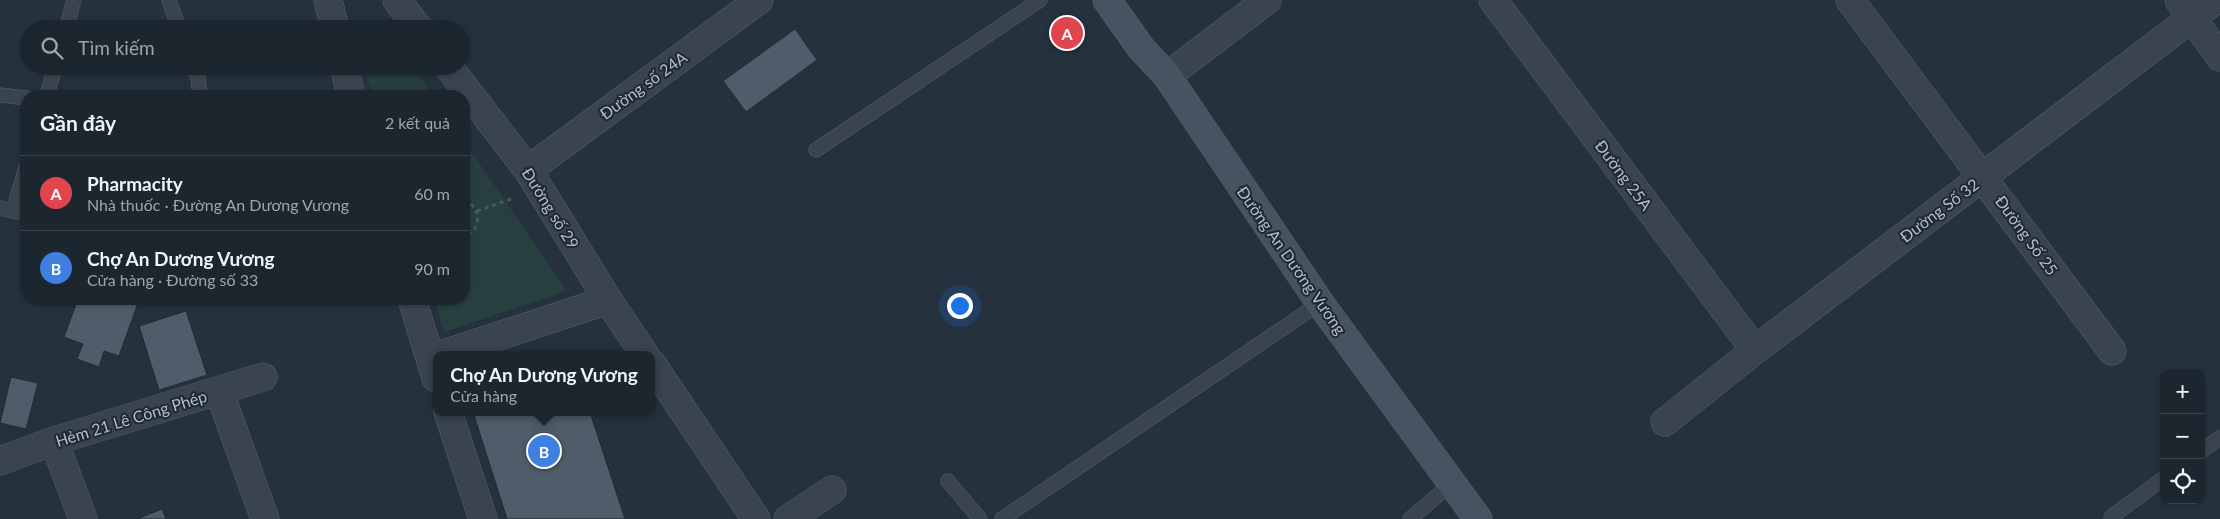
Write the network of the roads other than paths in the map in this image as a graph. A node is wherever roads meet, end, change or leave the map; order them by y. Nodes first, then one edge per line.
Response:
1 (74, 0) edge
2 (169, 0) edge
3 (328, 0) edge
4 (397, 0) edge
5 (758, 0) edge
6 (1040, 0) edge
7 (1107, 0) edge
8 (1266, 0) edge
9 (1493, 0) edge
10 (1850, 0) edge
11 (2215, 0) edge
12 (2186, 9) edge
13 (68, 20) edge
14 (176, 20) edge
15 (333, 20) edge
16 (413, 20) edge
17 (2220, 57) edge
18 (53, 75) edge
19 (196, 75) edge
20 (346, 75) edge
21 (455, 75) edge
22 (1168, 76) junction
23 (49, 90) edge
24 (199, 90) edge
25 (350, 90) edge
26 (466, 90) edge
27 (0, 95) edge
28 (470, 95) edge
29 (20, 97) edge
30 (816, 150) dead end
31 (528, 170) junction
32 (1983, 176) junction
33 (20, 187) edge
34 (13, 211) edge
35 (608, 300) junction
36 (1320, 303) junction
37 (414, 305) edge
38 (1755, 350) junction
39 (467, 351) edge
40 (642, 351) edge
41 (2112, 351) dead end
42 (433, 354) edge
43 (655, 368) edge
44 (263, 377) dead end
45 (219, 391) junction
46 (449, 416) edge
47 (1665, 422) dead end
48 (2220, 438) edge
49 (54, 441) junction
50 (2205, 448) edge
51 (0, 461) edge
52 (948, 481) dead end
53 (2160, 481) edge
54 (1452, 483) junction
55 (832, 490) dead end
56 (2111, 518) edge
57 (83, 519) edge
58 (265, 519) edge
59 (483, 519) edge
60 (756, 519) edge
61 (788, 519) edge
62 (980, 519) edge
63 (1002, 519) edge
64 (1410, 519) edge
65 (1478, 519) edge

1 - 13 lane
2 - 14 lane
3 - 15 street
4 - 16 street
5 - 31 street, Đường số 24A
6 - 30 lane
7 - 22 main road, Đường An Dương Vương
8 - 22 street
9 - 38 street, Đường 25A
10 - 32 street, Đường Số 25
11 - 12 street, Đường Số 32
12 - 17 street
12 - 32 street, Đường Số 32
18 - 23 lane
19 - 24 lane
20 - 25 street
21 - 26 street, Đường số 29
22 - 36 main road, Đường An Dương Vương
27 - 29 lane
28 - 31 street, Đường số 29
31 - 35 street, Đường số 29
32 - 38 street, Đường Số 32
32 - 41 street, Đường Số 25
33 - 34 lane
35 - 39 street
35 - 40 street, Đường số 29
36 - 54 main road, Đường An Dương Vương
36 - 63 lane
37 - 42 street
38 - 47 street, Đường Số 32
43 - 60 street
44 - 45 street, Hẻm 21 Lê Công Phép
45 - 49 street, Hẻm 21 Lê Công Phép
45 - 58 street
46 - 59 street
48 - 50 lane
49 - 51 street, Hẻm 21 Lê Công Phép
49 - 57 street
52 - 62 lane
53 - 56 lane
54 - 64 lane
54 - 65 main road, Đường An Dương Vương
55 - 61 street

